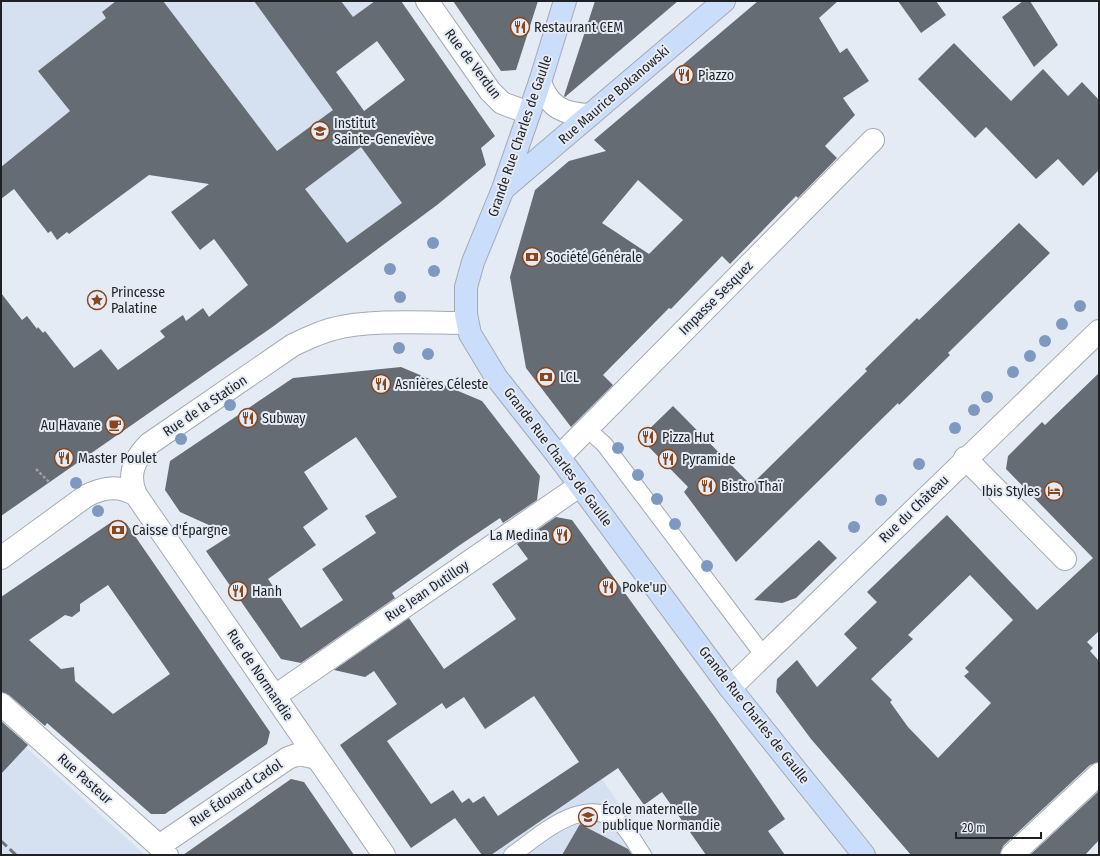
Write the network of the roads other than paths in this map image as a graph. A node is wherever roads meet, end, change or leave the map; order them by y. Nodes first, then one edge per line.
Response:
1 (427, 1) edge
2 (565, 1) edge
3 (724, 1) edge
4 (540, 82) junction
5 (529, 113) junction
6 (590, 115) junction
7 (873, 140) dead end
8 (503, 189) junction
9 (466, 323) junction
10 (1099, 331) edge
11 (587, 429) junction
12 (559, 457) junction
13 (965, 458) junction
14 (579, 486) junction
15 (136, 495) junction
16 (1, 558) edge
17 (1066, 559) dead end
18 (764, 656) junction
19 (730, 688) junction
20 (275, 696) junction
21 (1, 704) edge
22 (317, 758) junction
23 (1099, 774) edge
24 (163, 850) edge
25 (384, 855) edge
26 (512, 855) edge
27 (643, 855) edge
28 (864, 855) edge
29 (1012, 855) edge

1 - 5 street, Rue de Verdun
2 - 4 main road, Grande Rue Charles de Gaulle
3 - 6 main road, Rue Maurice Bokanowski
4 - 5 main road, Grande Rue Charles de Gaulle
4 - 6 street
5 - 8 main road, Grande Rue Charles de Gaulle
6 - 8 main road, Rue Maurice Bokanowski
7 - 11 street, Impasse Sesquez
8 - 9 main road, Grande Rue Charles de Gaulle
9 - 12 main road, Grande Rue Charles de Gaulle
9 - 15 street, Rue de la Station
10 - 13 street, Rue du Château
11 - 12 street, Impasse Sesquez
11 - 18 lane
12 - 14 main road, Grande Rue Charles de Gaulle
13 - 17 street
13 - 18 street, Rue du Château
14 - 19 main road, Grande Rue Charles de Gaulle
14 - 20 street, Rue Jean Dutilloy
15 - 16 street
15 - 20 street, Rue de Normandie
18 - 19 street, Rue du Château
19 - 28 main road, Grande Rue Charles de Gaulle
20 - 22 street, Rue de Normandie
21 - 24 street, Rue Pasteur
22 - 24 street, Rue Édouard Cadol
22 - 25 street, Rue de Normandie
23 - 29 street
26 - 27 lane

